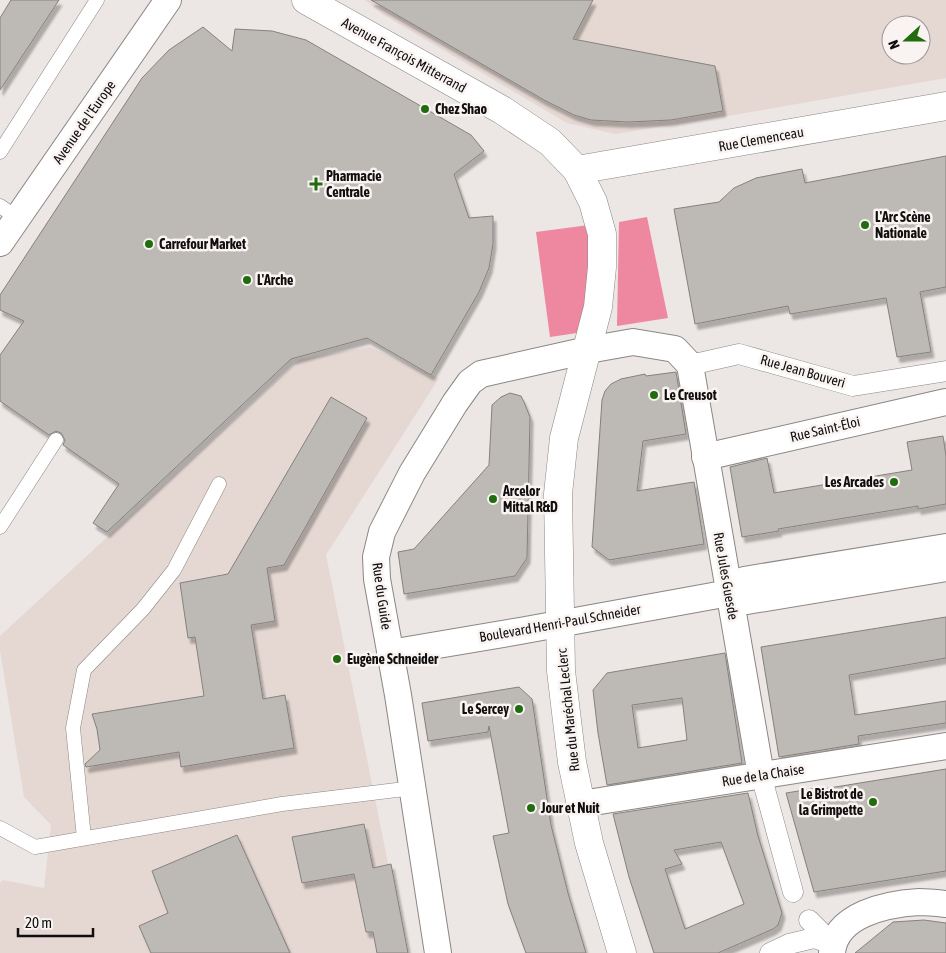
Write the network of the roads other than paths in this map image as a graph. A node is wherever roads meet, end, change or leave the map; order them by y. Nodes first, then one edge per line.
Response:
1 (98, 0) edge
2 (168, 0) edge
3 (306, 0) edge
4 (946, 106) edge
5 (0, 152) edge
6 (577, 170) junction
7 (9, 212) edge
8 (0, 243) edge
9 (588, 350) junction
10 (690, 365) junction
11 (946, 371) edge
12 (946, 402) edge
13 (56, 440) dead end
14 (705, 457) junction
15 (219, 484) dead end
16 (0, 527) edge
17 (946, 547) edge
18 (946, 568) edge
19 (729, 593) junction
20 (560, 624) junction
21 (390, 652) junction
22 (946, 746) edge
23 (761, 775) junction
24 (413, 788) junction
25 (581, 804) junction
26 (0, 828) edge
27 (84, 838) junction
28 (793, 892) dead end
29 (946, 904) edge
30 (809, 920) dead end
31 (832, 948) edge
32 (438, 953) edge
33 (622, 953) edge
34 (770, 953) edge

1 - 5 lane
2 - 7 street, Avenue de l'Europe
3 - 6 main road, Avenue François Mitterrand
4 - 6 main road, Rue Clemenceau
6 - 9 main road, Rue du Maréchal Leclerc
7 - 8 street, Avenue de l'Europe
9 - 10 street
9 - 20 main road, Rue du Maréchal Leclerc
9 - 21 street, Rue du Guide
10 - 11 street, Rue Jean Bouveri
10 - 14 street, Rue Jules Guesde
12 - 14 street, Rue Saint-Éloi
13 - 16 lane
14 - 19 street, Rue Jules Guesde
15 - 27 lane
17 - 19 street, Boulevard Henri-Paul Schneider
18 - 19 street, Boulevard Henri-Paul Schneider
19 - 20 street, Boulevard Henri-Paul Schneider
19 - 23 street, Rue Jules Guesde
20 - 21 street, Boulevard Henri-Paul Schneider
20 - 25 main road, Rue du Maréchal Leclerc
21 - 24 street, Rue du Guide
22 - 23 street, Rue de la Chaise
23 - 25 street, Rue de la Chaise
23 - 28 street, Rue Jules Guesde
24 - 27 lane
24 - 32 street, Rue du Guide
25 - 33 main road, Rue du Maréchal Leclerc
26 - 27 lane
29 - 31 street
30 - 31 street
31 - 34 street

